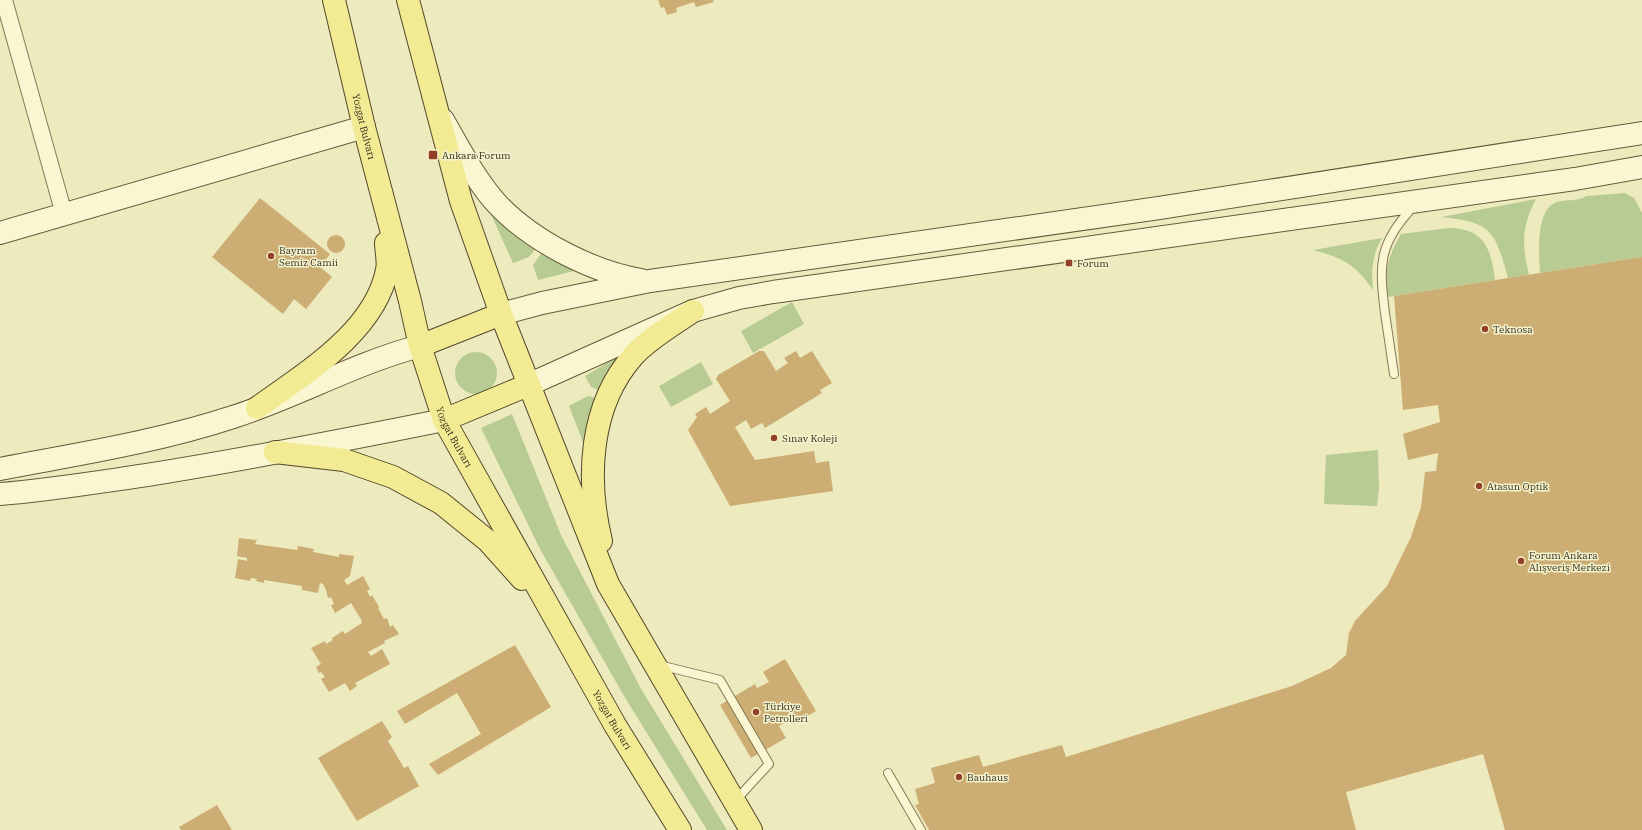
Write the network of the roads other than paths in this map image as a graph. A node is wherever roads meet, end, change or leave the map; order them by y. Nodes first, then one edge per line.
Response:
1 (4, 0) edge
2 (334, 0) edge
3 (408, 0) edge
4 (436, 108) junction
5 (364, 126) junction
6 (1642, 133) edge
7 (1642, 167) edge
8 (383, 198) junction
9 (1418, 201) junction
10 (64, 214) junction
11 (0, 233) edge
12 (650, 281) junction
13 (693, 311) junction
14 (501, 314) junction
15 (420, 346) junction
16 (1394, 374) dead end
17 (528, 385) junction
18 (257, 408) junction
19 (444, 420) junction
20 (275, 452) junction
21 (0, 469) edge
22 (0, 494) edge
23 (608, 584) junction
24 (551, 612) junction
25 (655, 664) junction
26 (888, 773) dead end
27 (734, 801) junction
28 (680, 830) edge
29 (751, 830) edge
30 (921, 830) edge

1 - 10 street
2 - 5 main road, Yozgat Bulvarı
3 - 4 main road
4 - 12 main road
4 - 14 main road
5 - 8 main road, Yozgat Bulvarı
5 - 10 main road
6 - 12 main road
7 - 9 main road
8 - 15 main road, Yozgat Bulvarı
8 - 18 main road
9 - 13 main road
9 - 16 lane
10 - 11 main road
12 - 14 main road
13 - 17 main road
13 - 23 main road
14 - 15 main road
14 - 17 main road
15 - 18 main road
15 - 19 main road, Yozgat Bulvarı
17 - 19 main road
17 - 23 main road
18 - 21 main road
19 - 20 main road
19 - 24 main road, Yozgat Bulvarı
20 - 22 main road
20 - 24 main road
23 - 25 main road
24 - 28 main road, Yozgat Bulvarı
25 - 27 main road
25 - 27 lane
26 - 30 lane
27 - 29 main road

